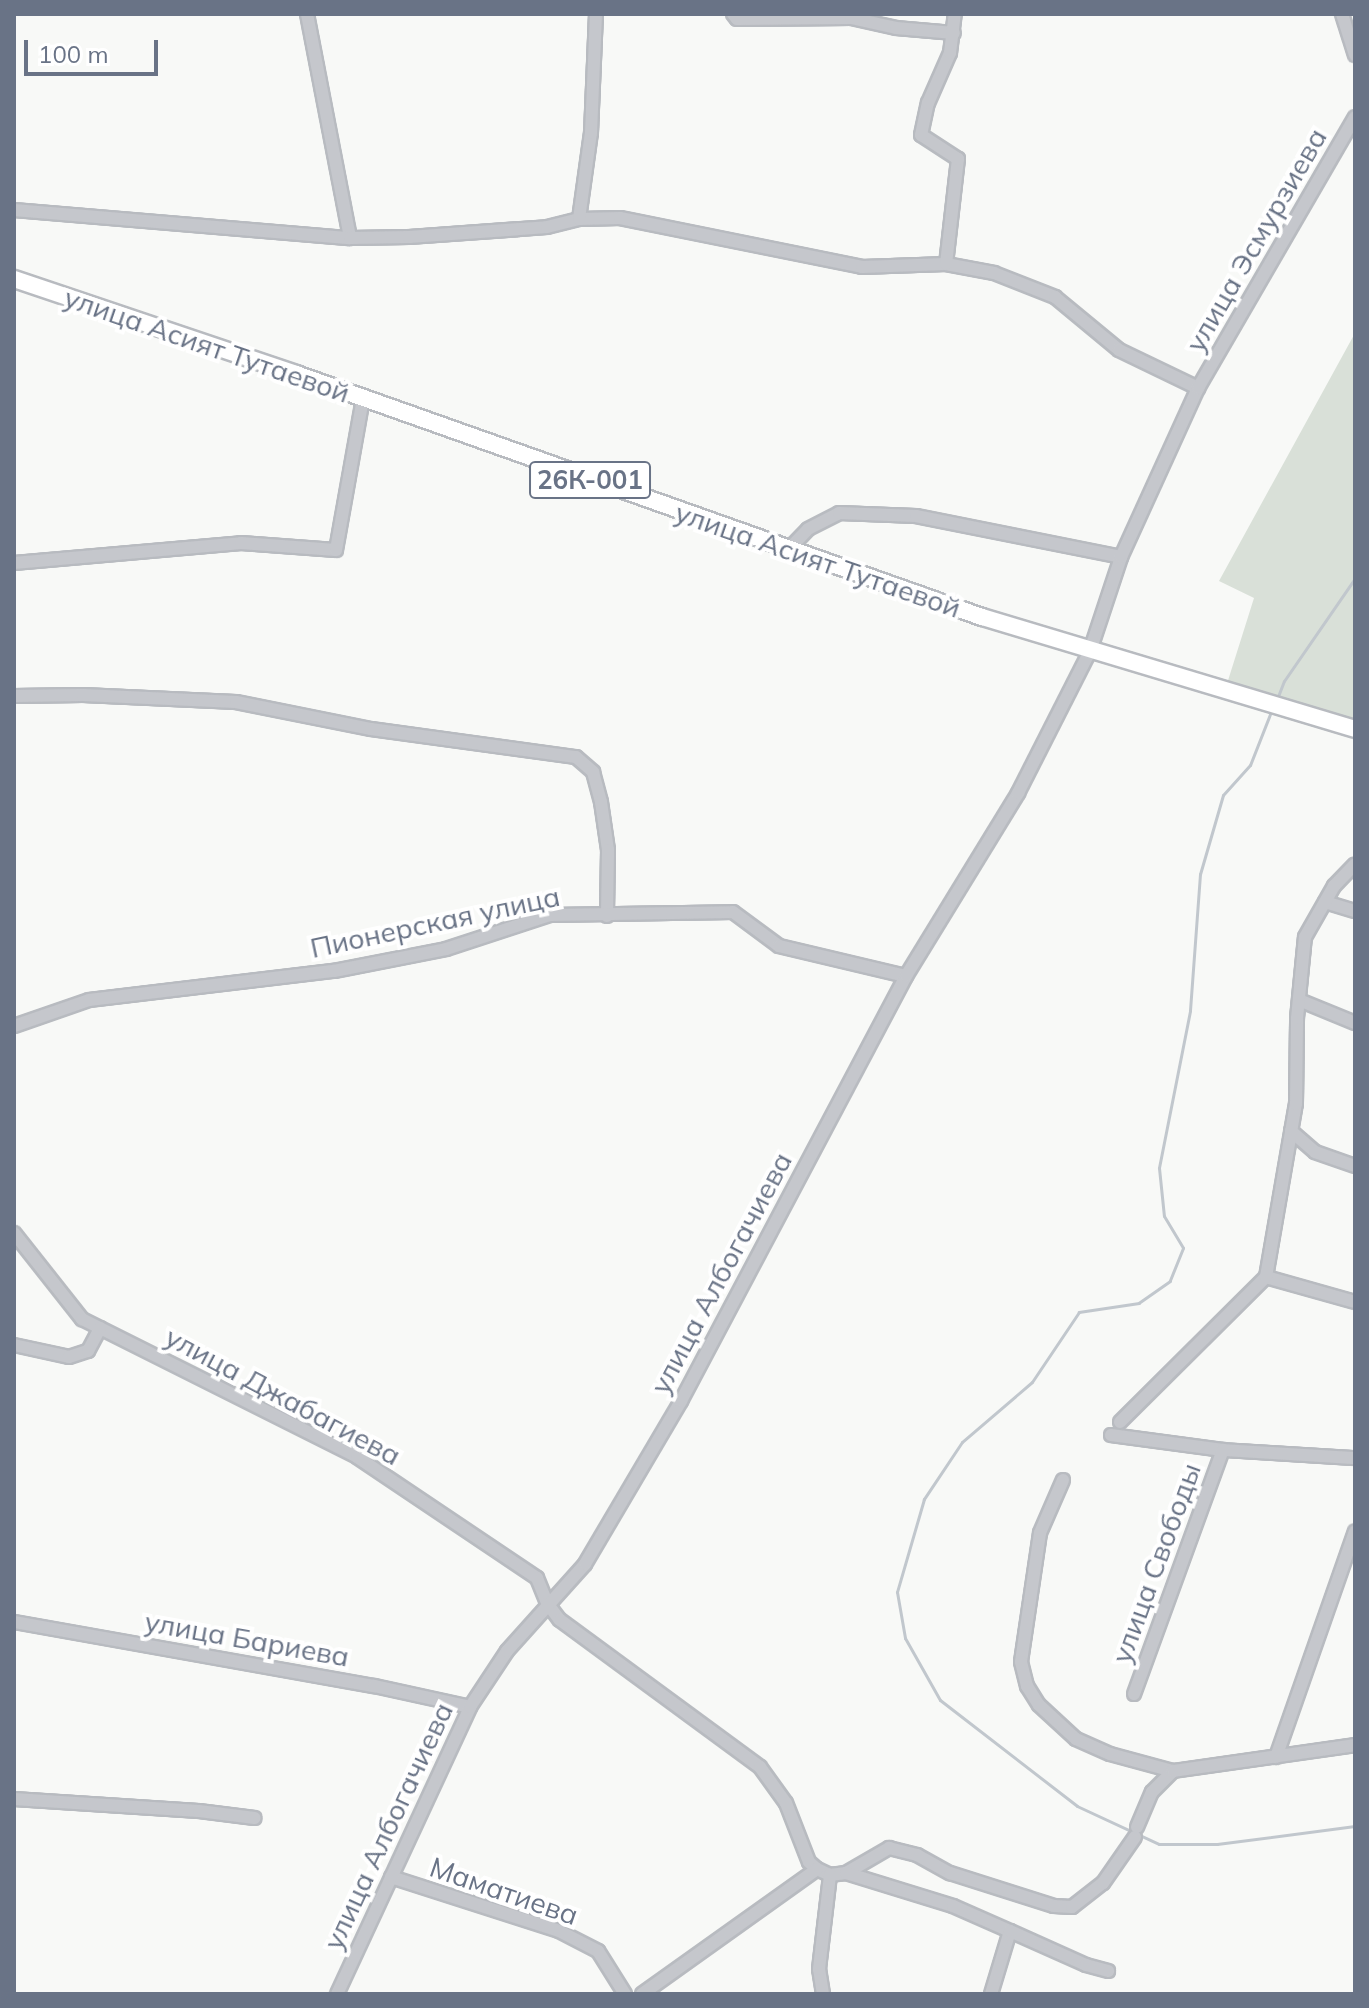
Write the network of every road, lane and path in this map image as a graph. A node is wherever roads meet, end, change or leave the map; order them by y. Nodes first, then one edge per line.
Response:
1 (307, 14) edge
2 (596, 14) edge
3 (733, 14) edge
4 (955, 14) edge
5 (1342, 14) edge
6 (954, 33) junction
7 (1355, 55) edge
8 (1355, 117) edge
9 (14, 210) edge
10 (579, 219) junction
11 (350, 238) junction
12 (946, 264) junction
13 (14, 279) edge
14 (1198, 388) junction
15 (363, 398) junction
16 (787, 551) junction
17 (1121, 557) junction
18 (14, 563) edge
19 (1090, 651) junction
20 (14, 696) edge
21 (1355, 729) edge
22 (1355, 864) edge
23 (1325, 902) junction
24 (1355, 911) edge
25 (607, 916) junction
26 (906, 976) junction
27 (1299, 1000) junction
28 (1355, 1023) edge
29 (14, 1026) edge
30 (1291, 1131) junction
31 (1355, 1166) edge
32 (14, 1233) edge
33 (1266, 1277) junction
34 (1355, 1302) edge
35 (100, 1328) junction
36 (14, 1345) edge
37 (1120, 1422) dead end
38 (1111, 1435) dead end
39 (1223, 1450) junction
40 (1355, 1458) edge
41 (1063, 1480) dead end
42 (1355, 1531) edge
43 (547, 1603) junction
44 (14, 1622) edge
45 (1134, 1694) dead end
46 (470, 1707) junction
47 (1355, 1745) edge
48 (1276, 1757) junction
49 (1173, 1771) junction
50 (14, 1799) edge
51 (255, 1818) dead end
52 (817, 1869) junction
53 (846, 1873) junction
54 (830, 1875) junction
55 (391, 1877) junction
56 (1010, 1931) junction
57 (1108, 1971) dead end
58 (337, 1994) edge
59 (625, 1994) edge
60 (642, 1994) edge
61 (823, 1994) edge
62 (991, 1994) edge

1 - 11 street
2 - 10 street
3 - 6 street
4 - 6 street
5 - 7 street
6 - 12 street
8 - 14 street, улица Эсмурзиева
9 - 11 street
10 - 11 street
10 - 12 street
12 - 14 street
13 - 15 main road, улица Асият Тутаевой / 26К-001
14 - 17 street, улица Эсмурзиева
15 - 16 main road, улица Асият Тутаевой / 26К-001
15 - 18 street
16 - 17 street
16 - 19 main road, улица Асият Тутаевой / 26К-001
17 - 19 street, улица Албогачиева
19 - 21 main road, улица Асият Тутаевой / 26К-001
19 - 26 street, улица Албогачиева
20 - 25 street
22 - 23 street
23 - 24 street
23 - 27 street
25 - 26 street, Пионерская улица
25 - 29 street, Пионерская улица
26 - 43 street, улица Албогачиева
27 - 28 street
27 - 30 street
30 - 31 street
30 - 33 street
32 - 35 street, улица Джабагиева
33 - 34 street
33 - 37 street
35 - 36 street
35 - 43 street, улица Джабагиева
38 - 39 street
39 - 40 street
39 - 45 street, улица Свободы
41 - 49 street
42 - 48 street
43 - 46 street, улица Албогачиева
43 - 52 street, улица Джабагиева
44 - 46 street, улица Бариева
46 - 55 street, улица Албогачиева
47 - 48 street
48 - 49 street
49 - 53 street
50 - 51 street
52 - 54 street
52 - 60 street
53 - 54 street
53 - 56 street
54 - 61 street
55 - 58 street, улица Албогачиева
55 - 59 street, Маматиева
56 - 57 street
56 - 62 street

